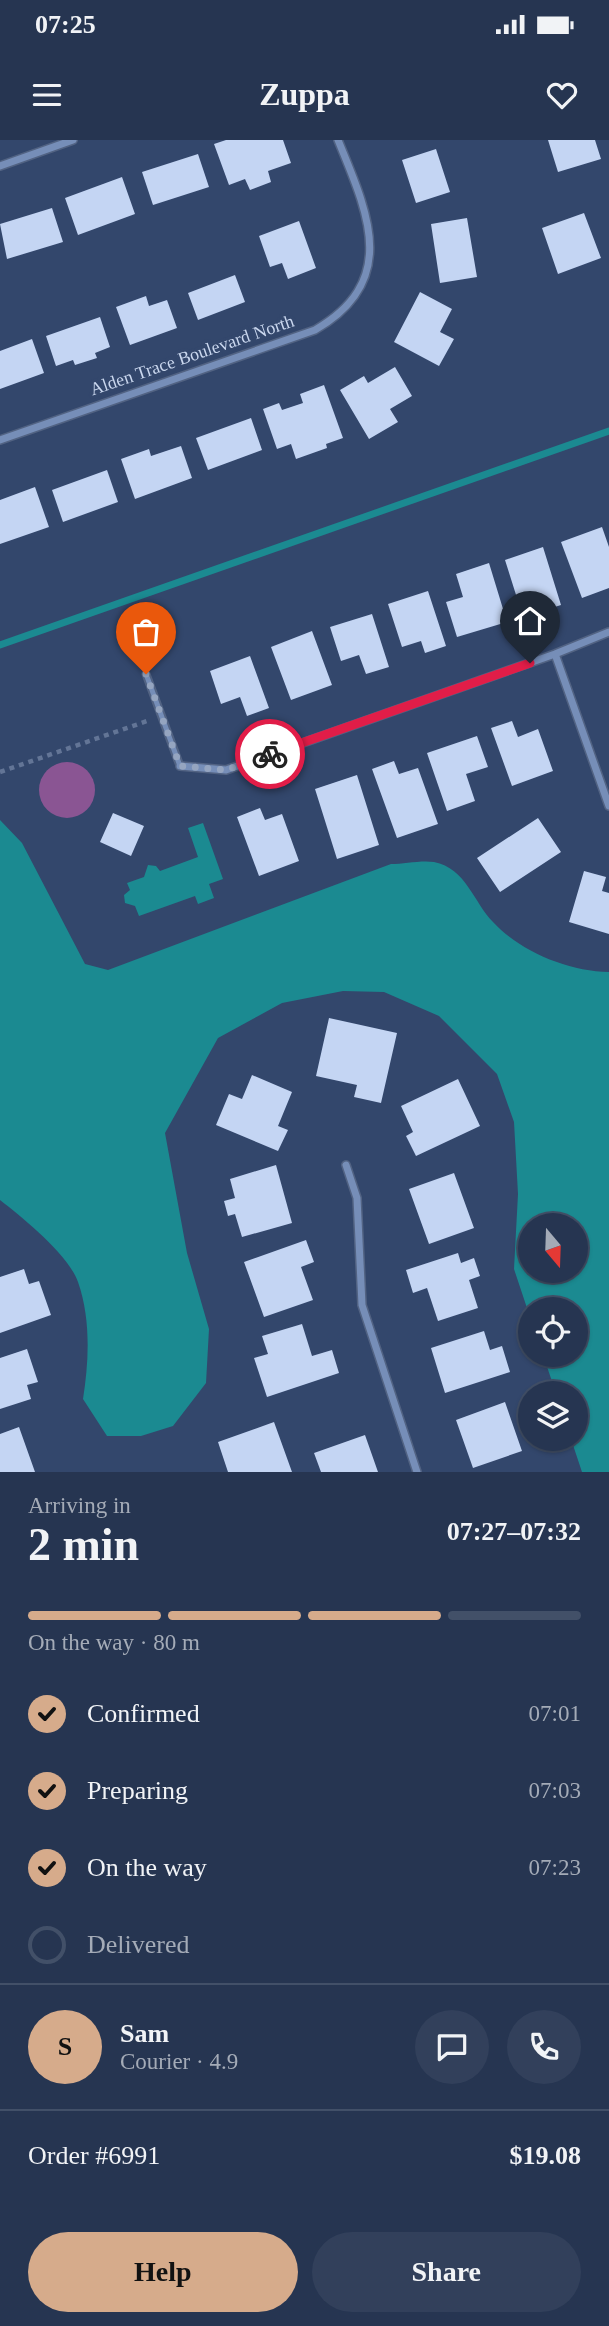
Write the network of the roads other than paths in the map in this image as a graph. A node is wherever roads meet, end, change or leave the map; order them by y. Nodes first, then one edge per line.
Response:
1 (73, 140) edge
2 (338, 140) edge
3 (0, 166) edge
4 (0, 440) edge
5 (609, 632) edge
6 (555, 654) junction
7 (146, 674) dead end
8 (180, 766) joint
9 (609, 806) edge
10 (346, 1165) dead end
11 (418, 1472) edge

1 - 3 street
2 - 4 street, Alden Trace Boulevard North
5 - 6 street
6 - 8 street
6 - 9 street
7 - 8 lane
10 - 11 street

